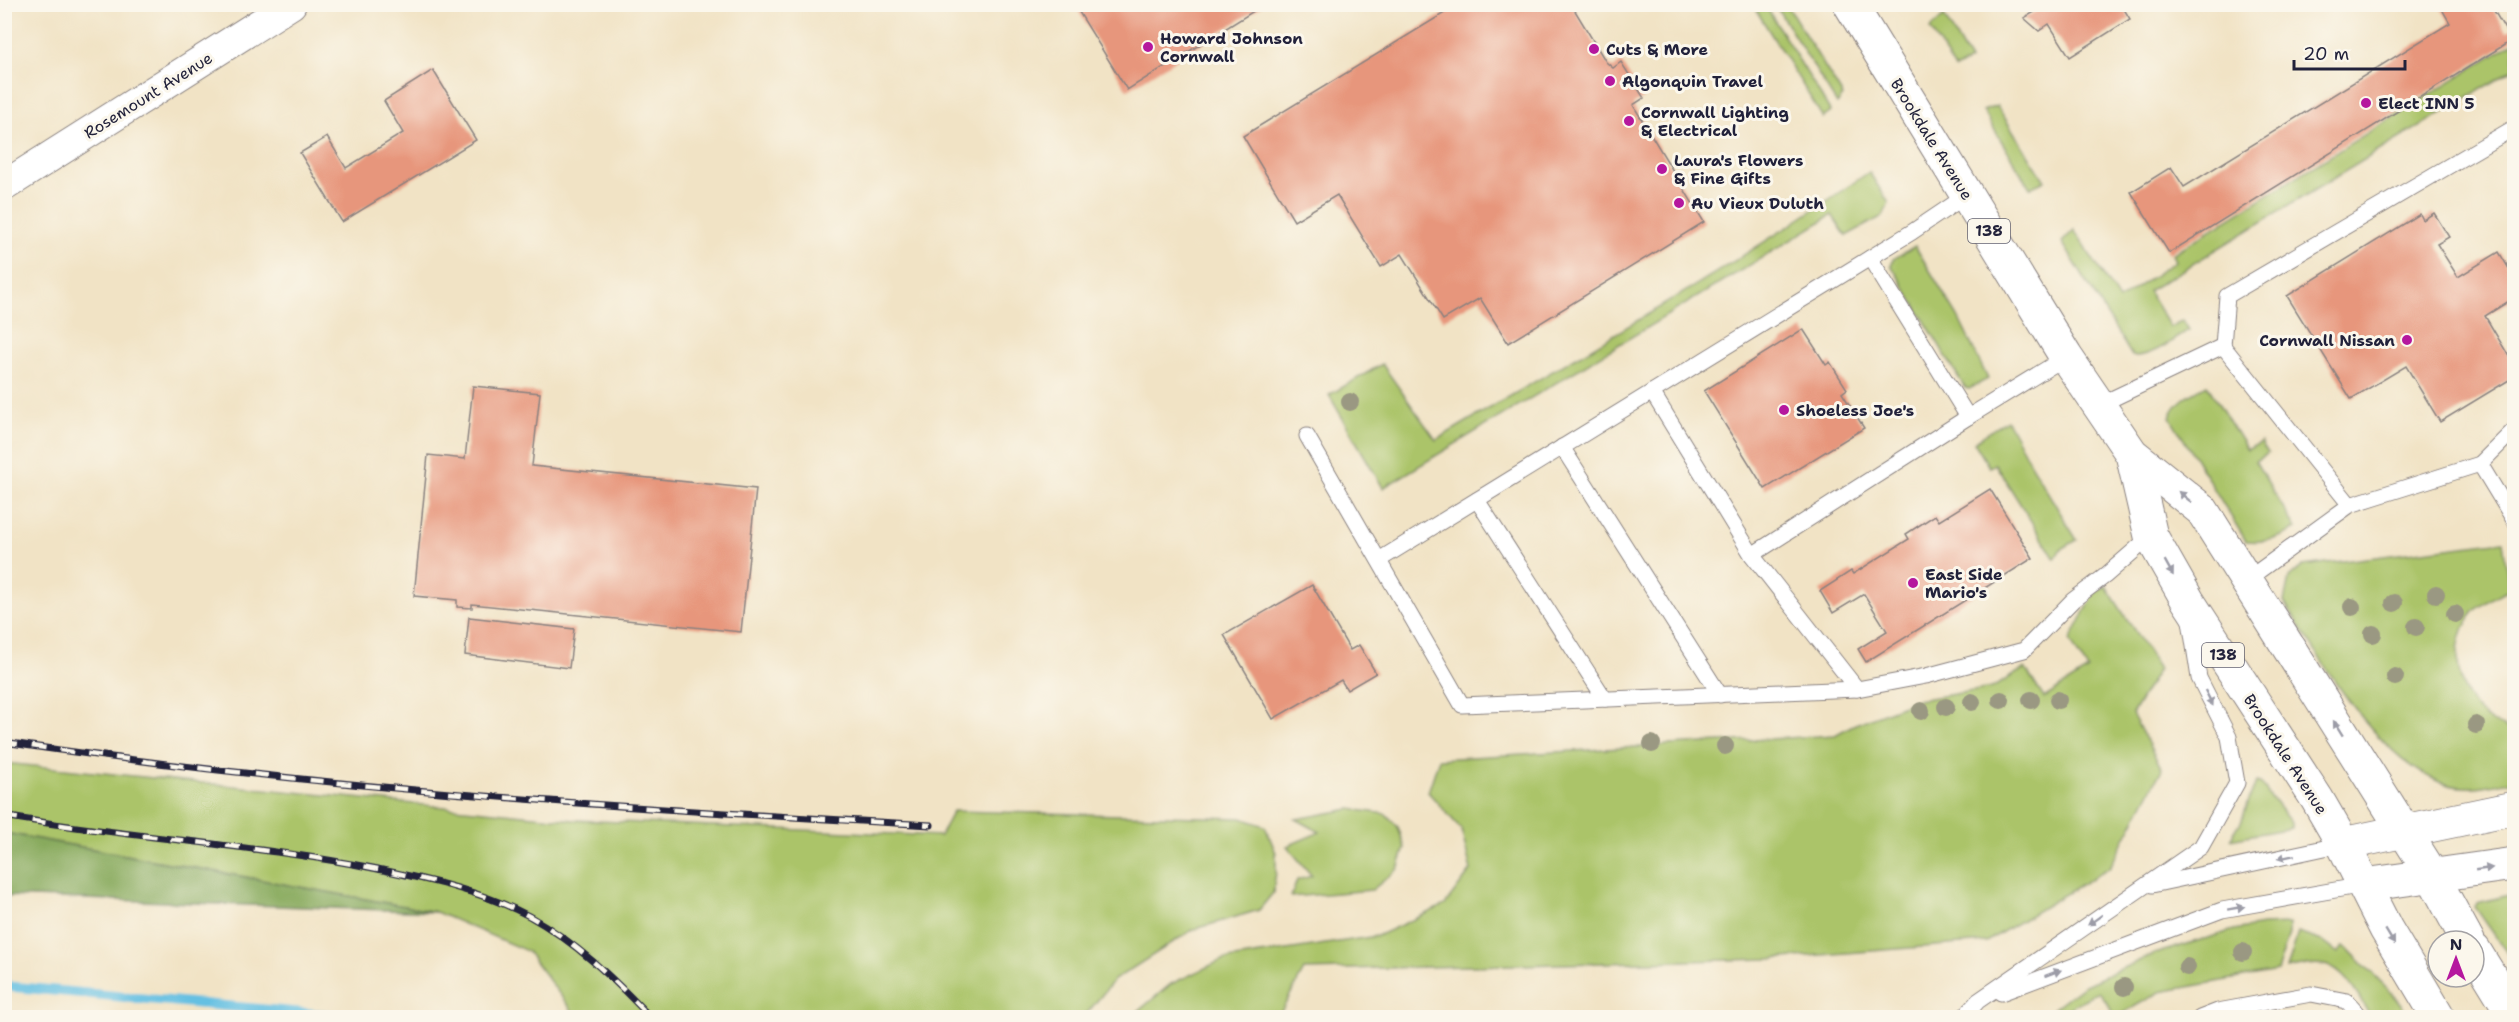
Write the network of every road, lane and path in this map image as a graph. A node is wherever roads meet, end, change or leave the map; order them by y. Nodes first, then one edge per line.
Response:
1 (291, 4) edge
2 (1850, 4) edge
3 (2514, 133) edge
4 (4, 186) edge
5 (1967, 195) junction
6 (1870, 258) junction
7 (2223, 346) junction
8 (2066, 357) junction
9 (1652, 392) junction
10 (2099, 405) junction
11 (1968, 417) junction
12 (2514, 430) edge
13 (1307, 436) dead end
14 (1562, 447) junction
15 (2132, 454) junction
16 (2480, 464) junction
17 (1477, 500) junction
18 (2350, 505) junction
19 (2514, 520) edge
20 (2151, 536) junction
21 (1752, 555) junction
22 (1379, 560) junction
23 (2245, 581) junction
24 (2188, 601) junction
25 (1857, 689) junction
26 (1720, 695) junction
27 (1605, 699) junction
28 (2514, 808) edge
29 (2404, 831) junction
30 (2343, 844) junction
31 (2514, 864) edge
32 (2432, 875) junction
33 (2364, 885) junction
34 (2143, 886) junction
35 (2461, 929) edge
36 (2486, 970) edge
37 (1978, 1001) junction
38 (2514, 1015) edge
39 (1963, 1017) edge
40 (2200, 1017) edge
41 (2362, 1017) edge
42 (2439, 1017) edge

1 - 4 street, Rosemount Avenue
2 - 5 main road, Brookdale Avenue / 138
3 - 7 lane
5 - 6 lane
5 - 8 main road, Brookdale Avenue / 138
6 - 9 lane
6 - 11 lane
7 - 10 lane
7 - 18 lane
8 - 10 main road, Brookdale Avenue / 138
8 - 11 lane
9 - 14 lane
9 - 21 lane
10 - 15 main road, Brookdale Avenue / 138
11 - 21 lane
12 - 16 lane
13 - 22 lane
14 - 17 lane
14 - 26 lane
15 - 20 main road, Brookdale Avenue / 138
23 -> 15 main road, Brookdale Avenue / 138
16 - 18 lane
16 - 19 lane
17 - 22 lane
17 - 27 lane
18 - 23 lane
20 -> 24 main road, Brookdale Avenue / 138
20 - 25 lane
21 - 25 lane
22 - 27 lane
29 -> 23 main road, Brookdale Avenue / 138
24 - 30 main road, Brookdale Avenue / 138
24 -> 34 lane
25 - 26 lane
26 - 27 lane
28 - 29 main road
29 - 30 main road
29 - 32 main road, Brookdale Avenue
30 - 33 main road, Brookdale Avenue / 138
30 -> 34 lane
32 -> 31 main road
32 - 33 main road
32 - 35 main road, Brookdale Avenue
37 -> 33 lane
33 -> 42 main road, Brookdale Avenue / 138
34 -> 37 lane
36 - 38 main road
37 - 39 lane
40 - 41 lane

